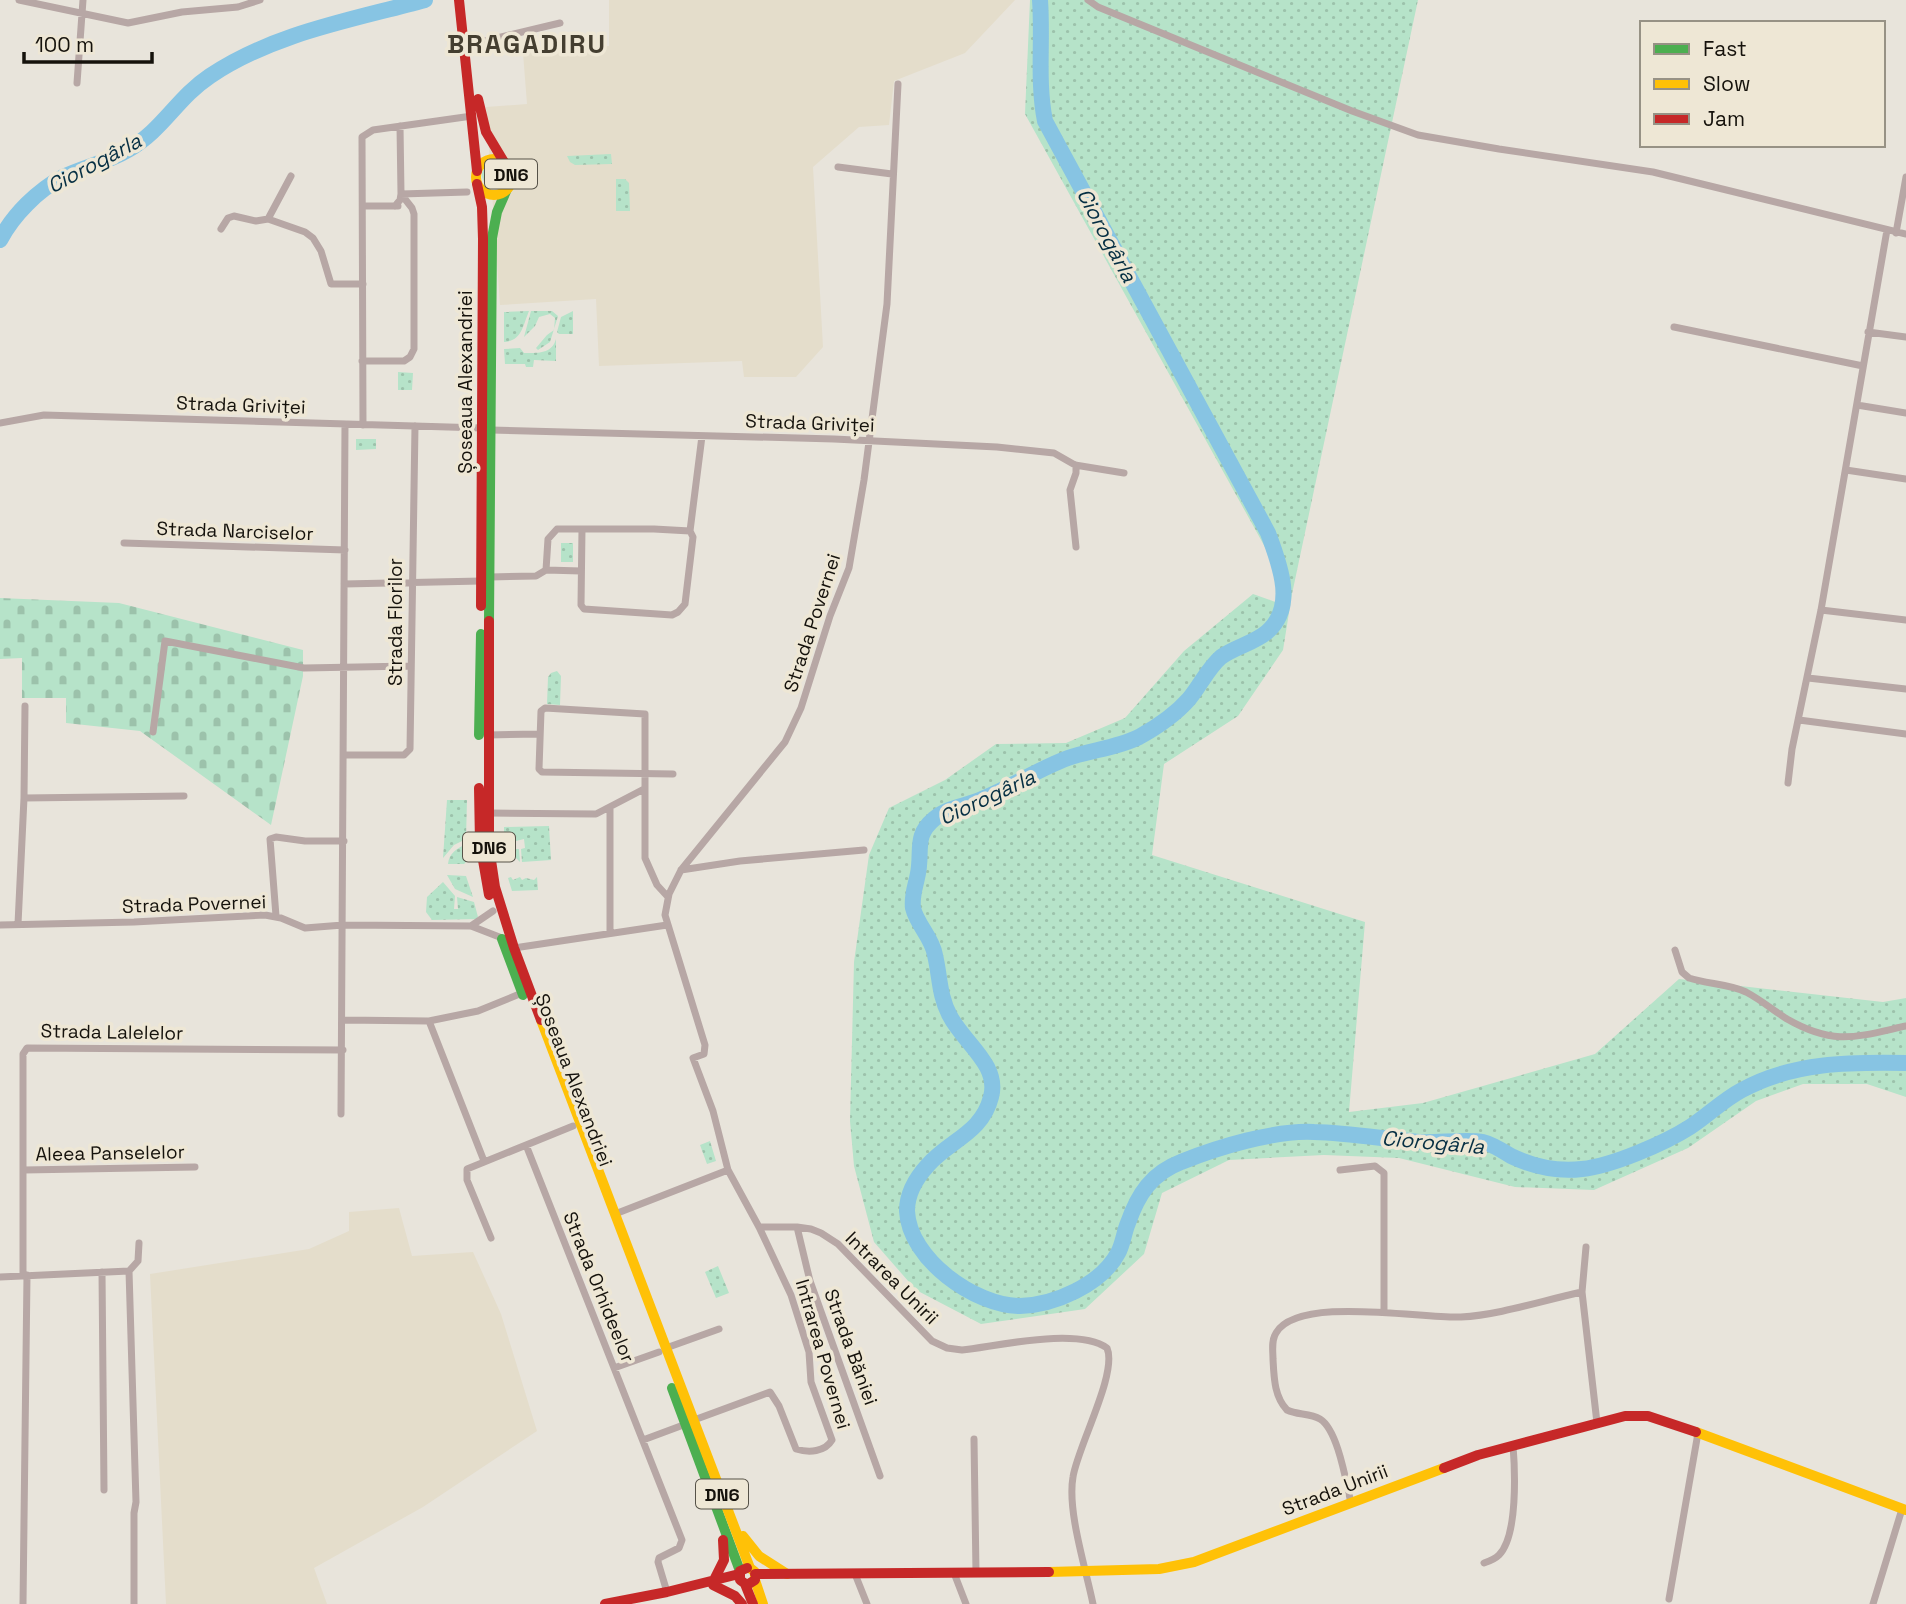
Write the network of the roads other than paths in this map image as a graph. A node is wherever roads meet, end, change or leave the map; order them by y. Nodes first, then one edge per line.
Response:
1 (19, 0) edge
2 (83, 0) edge
3 (260, 0) edge
4 (458, 0) edge
5 (466, 0) edge
6 (1087, 0) edge
7 (225, 4) edge
8 (83, 14) junction
9 (560, 23) dead end
10 (465, 24) junction
11 (472, 44) junction
12 (77, 83) dead end
13 (898, 84) dead end
14 (472, 116) junction
15 (400, 126) junction
16 (505, 162) junction
17 (838, 167) dead end
18 (477, 171) junction
19 (892, 174) junction
20 (291, 176) dead end
21 (1906, 177) edge
22 (477, 184) junction
23 (507, 189) junction
24 (467, 192) dead end
25 (401, 194) junction
26 (410, 205) junction
27 (364, 206) junction
28 (395, 206) junction
29 (268, 219) junction
30 (221, 229) dead end
31 (1891, 231) junction
32 (1906, 234) edge
33 (363, 284) junction
34 (1674, 327) dead end
35 (1868, 332) junction
36 (1906, 337) edge
37 (362, 361) junction
38 (1863, 366) junction
39 (1857, 405) junction
40 (1906, 413) edge
41 (0, 423) edge
42 (345, 424) junction
43 (363, 425) junction
44 (415, 426) junction
45 (487, 429) junction
46 (702, 436) junction
47 (869, 441) junction
48 (1076, 465) junction
49 (1846, 470) junction
50 (1124, 473) dead end
51 (1906, 479) edge
52 (582, 529) junction
53 (690, 531) junction
54 (124, 543) dead end
55 (1076, 548) dead end
56 (345, 550) junction
57 (545, 570) junction
58 (581, 570) junction
59 (485, 579) junction
60 (411, 581) junction
61 (344, 584) junction
62 (1821, 610) junction
63 (1906, 620) edge
64 (411, 666) junction
65 (344, 668) junction
66 (1808, 678) junction
67 (1906, 689) edge
68 (25, 706) dead end
69 (1799, 720) junction
70 (153, 732) dead end
71 (539, 734) junction
72 (1906, 734) edge
73 (488, 735) junction
74 (344, 755) junction
75 (644, 774) junction
76 (673, 774) dead end
77 (1788, 783) dead end
78 (644, 789) junction
79 (184, 796) dead end
80 (24, 799) junction
81 (610, 809) junction
82 (488, 813) junction
83 (344, 841) junction
84 (864, 850) dead end
85 (681, 870) junction
86 (668, 897) junction
87 (493, 911) junction
88 (665, 915) joint
89 (276, 916) junction
90 (18, 924) junction
91 (0, 925) edge
92 (343, 925) junction
93 (471, 926) junction
94 (668, 928) junction
95 (610, 933) junction
96 (502, 938) junction
97 (514, 948) junction
98 (1675, 950) dead end
99 (522, 993) junction
100 (343, 1020) junction
101 (429, 1021) junction
102 (1906, 1026) edge
103 (343, 1050) junction
104 (341, 1114) dead end
105 (573, 1126) junction
106 (526, 1146) junction
107 (484, 1161) junction
108 (195, 1167) dead end
109 (24, 1170) junction
110 (728, 1170) junction
111 (1340, 1170) dead end
112 (615, 1214) junction
113 (759, 1227) junction
114 (797, 1227) junction
115 (491, 1238) dead end
116 (139, 1243) dead end
117 (1586, 1247) dead end
118 (129, 1271) junction
119 (102, 1272) junction
120 (25, 1276) junction
121 (0, 1277) edge
122 (1582, 1292) junction
123 (1384, 1311) junction
124 (719, 1329) dead end
125 (662, 1350) junction
126 (614, 1368) junction
127 (690, 1422) junction
128 (1597, 1423) junction
129 (1699, 1433) junction
130 (974, 1439) dead end
131 (643, 1440) junction
132 (1513, 1445) junction
133 (880, 1476) dead end
134 (104, 1490) dead end
135 (1351, 1503) junction
136 (1904, 1510) edge
137 (731, 1517) junction
138 (725, 1529) junction
139 (1484, 1563) dead end
140 (1087, 1572) junction
141 (954, 1573) junction
142 (976, 1573) junction
143 (787, 1574) junction
144 (855, 1574) junction
145 (747, 1577) junction
146 (714, 1582) junction
147 (667, 1592) junction
148 (1669, 1599) dead end
149 (23, 1604) edge
150 (134, 1604) edge
151 (605, 1604) edge
152 (742, 1604) edge
153 (753, 1604) edge
154 (763, 1604) edge
155 (867, 1604) edge
156 (965, 1604) edge
157 (1093, 1604) edge
158 (1873, 1604) edge

1 - 8 street
2 - 8 street
3 - 7 street
4 - 10 main road, Șoseaua Alexandriei / DN6
5 - 10 main road, Șoseaua Alexandriei / DN6
6 - 31 street
7 - 8 street
8 - 12 street
9 - 11 street
10 - 11 main road, Șoseaua Alexandriei / DN6
10 - 14 main road, Șoseaua Alexandriei / DN6
11 - 16 main road, Șoseaua Alexandriei / DN6
13 - 19 street, Strada Povernei
14 - 15 street
14 - 18 main road, Șoseaua Alexandriei / DN6
15 - 25 street
15 - 27 street
16 - 18 main road, DN6
16 - 23 main road, Șoseaua Alexandriei / DN6
17 - 19 street
18 - 22 main road, Șoseaua Alexandriei / DN6
19 - 47 street, Strada Povernei
20 - 29 street
21 - 31 street
22 - 23 main road, DN6
22 - 45 main road, Șoseaua Alexandriei / DN6
23 - 45 main road, Șoseaua Alexandriei / DN6
24 - 25 street
25 - 26 street
25 - 28 street
26 - 28 street
26 - 37 street
27 - 28 street
27 - 33 street
29 - 30 street
29 - 33 street
31 - 32 street
31 - 35 street
33 - 37 street
34 - 38 street
35 - 36 street
35 - 38 street
37 - 43 street
38 - 39 street
39 - 40 street
39 - 49 street
41 - 42 street, Strada Griviței
42 - 43 street, Strada Griviței
42 - 56 street
43 - 44 street, Strada Griviței
44 - 45 street, Strada Griviței
44 - 60 street, Strada Florilor
45 - 46 street, Strada Griviței
45 - 59 main road, Șoseaua Alexandriei / DN6
46 - 47 street, Strada Griviței
46 - 53 street
47 - 48 street, Strada Griviței
47 - 85 street, Strada Povernei
48 - 50 street, Strada Griviței
48 - 55 street
49 - 51 street
49 - 62 street
52 - 53 street
52 - 57 street
52 - 58 street
53 - 58 street
54 - 56 street, Strada Narciselor
56 - 61 street
57 - 58 street
57 - 59 street
59 - 60 street
59 - 73 main road, Șoseaua Alexandriei / DN6
59 - 87 main road, Șoseaua Alexandriei / DN6
60 - 61 street
60 - 64 street, Strada Florilor
61 - 65 street
62 - 63 street
62 - 66 street
64 - 65 street
64 - 74 street, Strada Florilor
65 - 70 street
65 - 74 street
66 - 67 street
66 - 69 street
68 - 80 street
69 - 72 street
69 - 77 street
71 - 73 street
71 - 75 street
71 - 75 street
73 - 82 main road, Șoseaua Alexandriei / DN6
74 - 83 street
75 - 76 street
75 - 78 street
78 - 81 street
78 - 86 street
79 - 80 street
80 - 90 street
81 - 82 street
81 - 95 street
82 - 97 main road, Șoseaua Alexandriei / DN6
83 - 89 street
83 - 92 street
84 - 85 street
85 - 86 street, Strada Povernei
86 - 88 street, Strada Povernei
87 - 93 street
87 - 96 main road, Șoseaua Alexandriei / DN6
88 - 94 street, Intrarea Povernei
89 - 90 street, Strada Povernei
89 - 92 street, Strada Povernei
90 - 91 street, Strada Povernei
92 - 93 street, Strada Povernei
92 - 100 street
93 - 96 street
94 - 95 street
94 - 110 street, Intrarea Povernei
95 - 97 street
96 - 99 main road, Șoseaua Alexandriei / DN6
97 - 112 main road, Șoseaua Alexandriei / DN6
98 - 102 street
99 - 101 street
99 - 105 main road, Șoseaua Alexandriei / DN6
100 - 101 street
100 - 103 street
101 - 107 street
103 - 104 street
103 - 109 street, Strada Lalelelor
105 - 106 street
105 - 125 main road, Șoseaua Alexandriei / DN6
106 - 107 street
106 - 126 street, Strada Orhideelor
107 - 115 street
108 - 109 street, Aleea Panselelor
109 - 120 street, Strada Lalelelor
110 - 112 street
110 - 113 street, Intrarea Povernei
111 - 123 street
112 - 125 main road, Șoseaua Alexandriei / DN6
113 - 114 street
113 - 127 street, Intrarea Povernei
114 - 133 street, Strada Băniei
114 - 140 street, Intrarea Unirii
116 - 118 street
117 - 122 street
118 - 119 street
118 - 150 street
119 - 120 street
119 - 134 street
120 - 121 street
120 - 149 street, Strada Lalelelor
122 - 123 street
122 - 128 street
123 - 135 street
124 - 125 street
125 - 126 street
125 - 127 main road, Șoseaua Alexandriei / DN6
126 - 131 street, Strada Orhideelor
127 - 131 street
127 - 137 main road, Șoseaua Alexandriei / DN6
127 - 138 main road, Șoseaua Alexandriei / DN6
128 - 129 main road, Strada Unirii
128 - 132 main road, Strada Unirii
129 - 136 main road, Strada Unirii
129 - 148 street
130 - 142 street
131 - 147 street, Strada Orhideelor
132 - 135 main road, Strada Unirii
132 - 139 street
135 - 140 main road, Strada Unirii
136 - 158 street
137 - 143 main road
137 - 145 main road, Șoseaua Alexandriei / DN6
138 - 145 main road, Șoseaua Alexandriei / DN6
138 - 146 main road
140 - 142 main road, Strada Unirii
140 - 157 street
141 - 142 main road, Strada Unirii
141 - 144 main road, Strada Unirii
141 - 156 street
143 - 144 main road, Strada Unirii
143 - 145 main road, Strada Unirii
144 - 155 street
145 - 146 main road, Strada Unirii
145 - 153 main road, Șoseaua Alexandriei / DN6
145 - 154 main road, Șoseaua Alexandriei / DN6
146 - 147 main road, Strada Unirii
146 - 152 main road
147 - 151 main road, Strada Unirii

